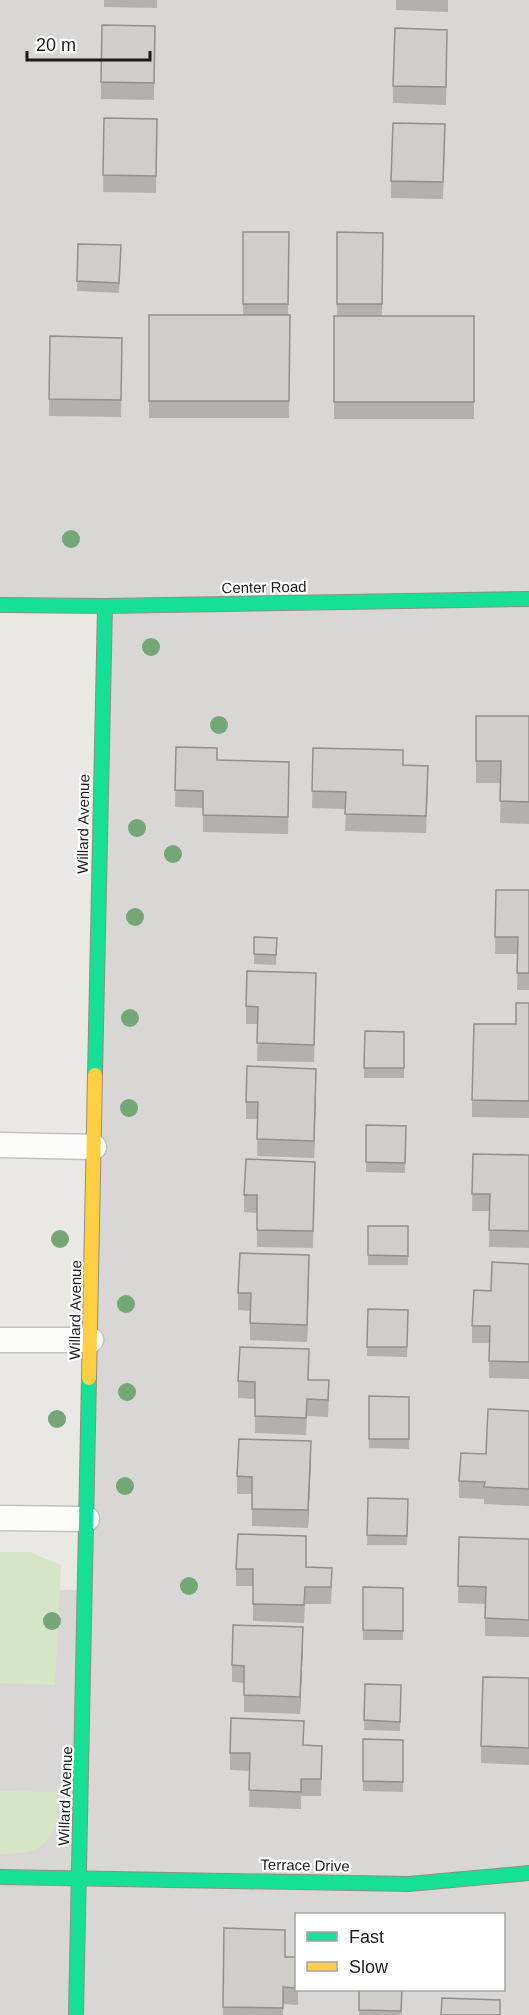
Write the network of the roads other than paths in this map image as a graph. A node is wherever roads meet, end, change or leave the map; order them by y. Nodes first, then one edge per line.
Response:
1 (529, 599) edge
2 (0, 605) edge
3 (105, 606) junction
4 (0, 1145) edge
5 (94, 1147) junction
6 (0, 1340) edge
7 (90, 1340) junction
8 (0, 1518) edge
9 (87, 1519) junction
10 (529, 1874) edge
11 (0, 1877) edge
12 (79, 1878) junction
13 (76, 2015) edge

1 - 3 street, Center Road
2 - 3 street, Center Road
3 - 5 street, Willard Avenue
4 - 5 lane
5 - 7 street, Willard Avenue
6 - 7 lane
7 - 9 street, Willard Avenue
8 - 9 lane
9 - 12 street, Willard Avenue
10 - 12 street, Terrace Drive
11 - 12 street, Terrace Drive
12 - 13 street, Willard Avenue

